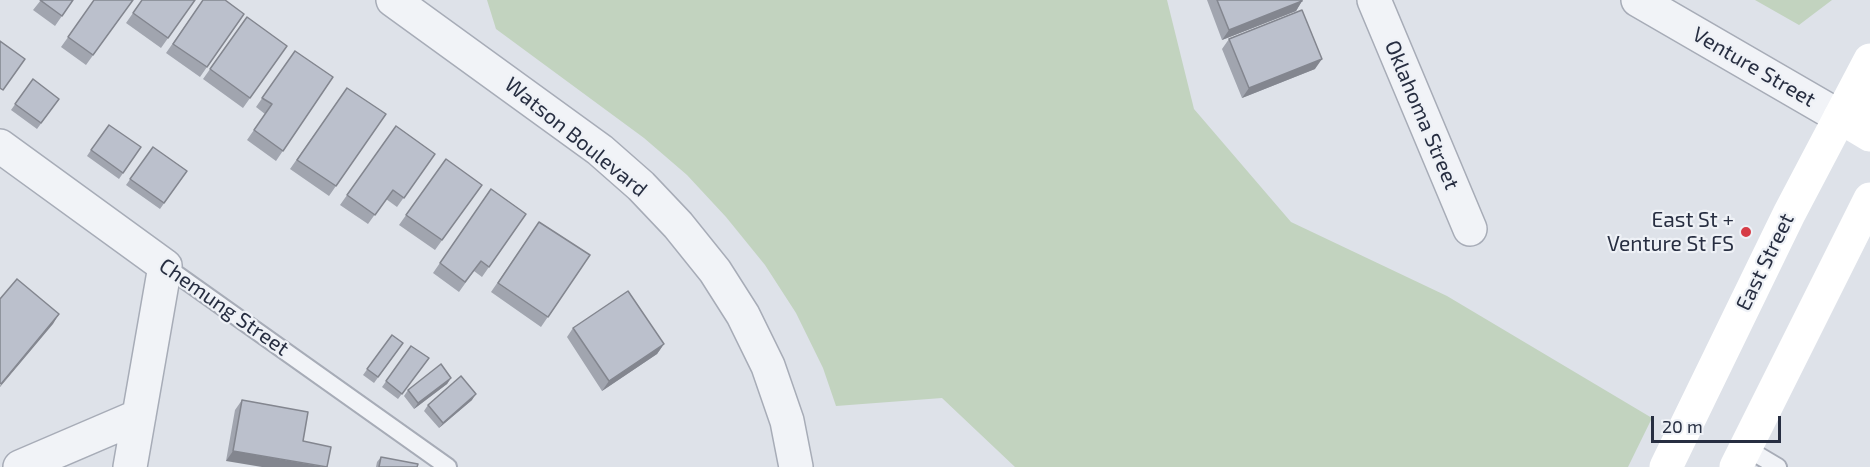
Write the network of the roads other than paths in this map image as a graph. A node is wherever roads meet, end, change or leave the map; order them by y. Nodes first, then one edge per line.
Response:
1 (393, 0) edge
2 (1374, 0) edge
3 (1638, 0) edge
4 (1870, 60) edge
5 (1870, 103) edge
6 (1840, 117) junction
7 (1870, 135) edge
8 (0, 146) edge
9 (1870, 199) edge
10 (1470, 229) dead end
11 (165, 266) junction
12 (139, 416) junction
13 (1741, 457) edge
14 (20, 467) edge
15 (130, 467) edge
16 (448, 467) edge
17 (796, 467) edge
18 (1666, 467) edge
19 (1778, 467) edge

1 - 17 street, Watson Boulevard
2 - 10 street, Oklahoma Street
3 - 6 street, Venture Street
4 - 6 main road, East Street
5 - 6 main road
6 - 7 main road, Venture Street
6 - 18 main road, East Street
8 - 11 street, Chemung Street
9 - 13 main road
11 - 12 street
11 - 16 lane, Chemung Street
12 - 14 street
12 - 15 street
13 - 19 lane

